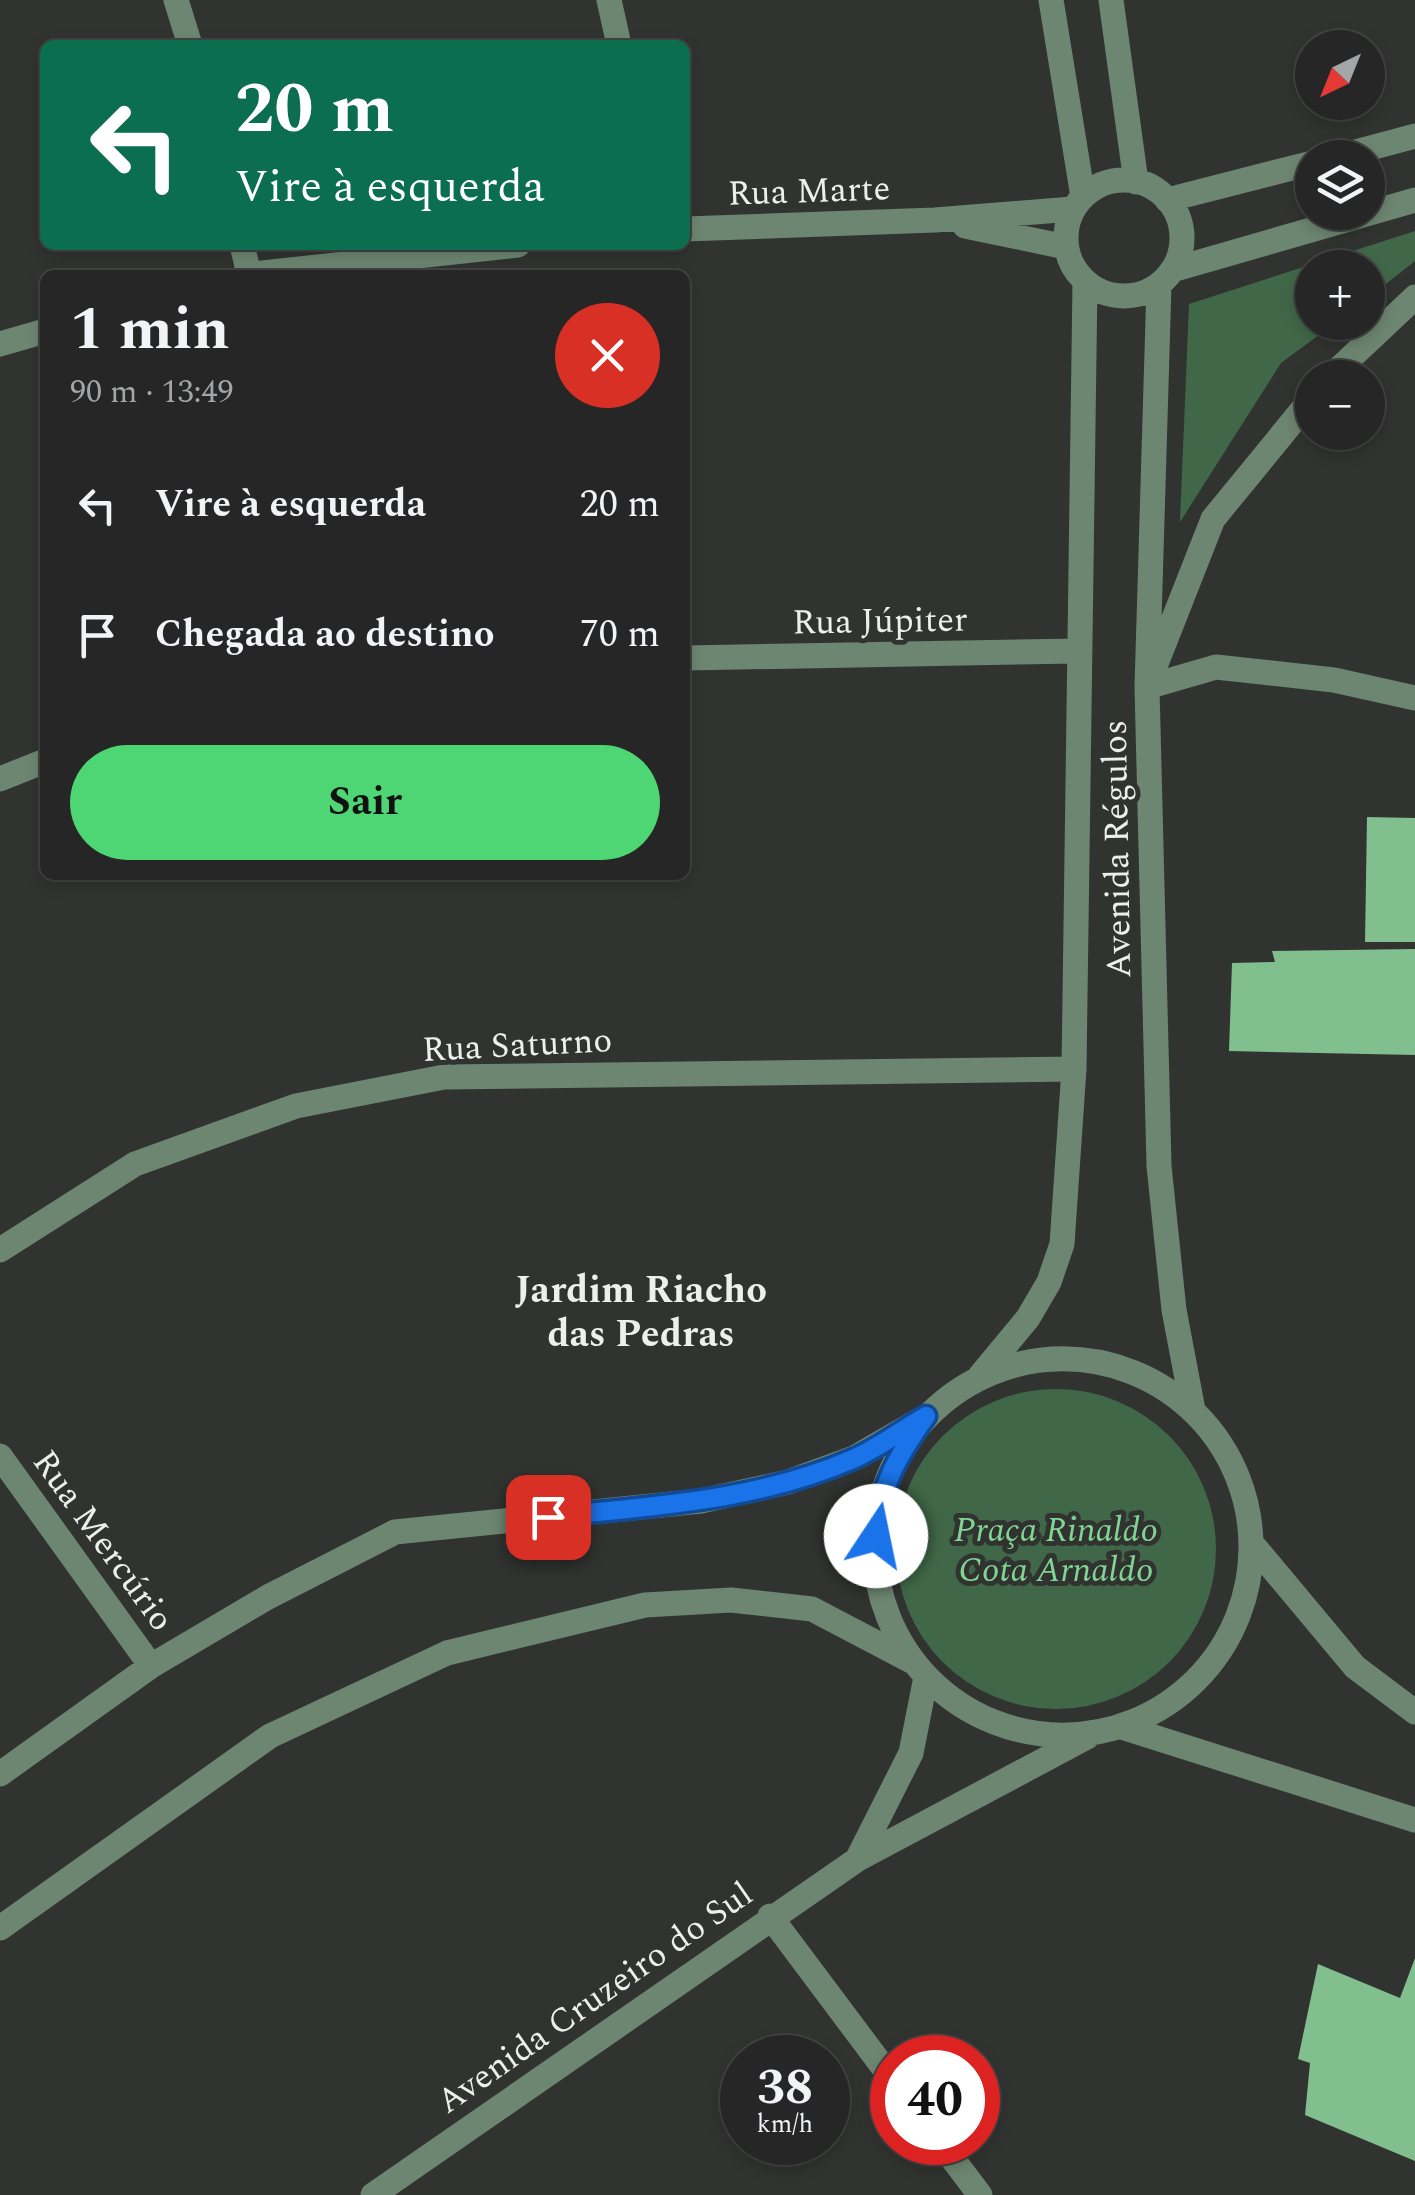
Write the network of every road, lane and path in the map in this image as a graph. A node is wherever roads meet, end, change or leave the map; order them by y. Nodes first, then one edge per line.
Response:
1 (176, 0) edge
2 (608, 0) edge
3 (1051, 0) edge
4 (1112, 0) edge
5 (188, 40) edge
6 (618, 40) edge
7 (1415, 136) edge
8 (1385, 144) edge
9 (1295, 167) edge
10 (1136, 182) junction
11 (1167, 200) junction
12 (1415, 200) edge
13 (1078, 203) junction
14 (936, 220) junction
15 (690, 229) edge
16 (1066, 247) junction
17 (471, 250) edge
18 (284, 270) edge
19 (1166, 278) junction
20 (1085, 282) junction
21 (1415, 297) edge
22 (40, 332) edge
23 (0, 344) edge
24 (1348, 360) edge
25 (1295, 419) edge
26 (1077, 651) junction
27 (690, 658) edge
28 (1146, 688) junction
29 (1415, 698) edge
30 (40, 764) edge
31 (0, 779) edge
32 (1074, 1069) junction
33 (0, 1250) edge
34 (980, 1376) junction
35 (1193, 1410) junction
36 (926, 1416) junction
37 (0, 1456) edge
38 (1252, 1545) junction
39 (151, 1666) junction
40 (919, 1669) junction
41 (1415, 1712) edge
42 (1122, 1728) junction
43 (1091, 1734) junction
44 (0, 1774) edge
45 (1415, 1820) edge
46 (858, 1859) junction
47 (770, 1916) junction
48 (0, 1928) edge
49 (870, 2050) edge
50 (957, 2165) edge
51 (373, 2195) edge
52 (980, 2195) edge

1 - 5 street
2 - 6 street
3 - 13 street
4 - 10 street
7 - 8 street
9 - 11 street
10 - 11 street
10 - 13 street
11 - 19 street
12 - 19 street
13 - 14 street, Rua Marte
13 - 16 street
14 - 15 street, Rua Marte
14 - 16 street, Rua Marte
16 - 20 street
17 - 18 street
19 - 20 street
19 - 28 street, Avenida Régulos
20 - 26 street, Avenida Régulos
21 - 24 street
22 - 23 street
25 - 28 street
26 - 27 street, Rua Júpiter
26 - 32 street, Avenida Régulos
28 - 29 street
28 - 35 street, Avenida Régulos
30 - 31 street
32 - 33 street, Rua Saturno
32 - 34 street, Avenida Régulos
34 - 35 street
34 - 36 street
35 - 38 street
36 - 39 street
36 - 40 street
37 - 39 street, Rua Mercúrio
38 - 41 street
38 - 42 street
39 - 44 street
40 - 43 street
40 - 46 street
40 - 48 street
42 - 43 street
42 - 45 street
43 - 46 street, Avenida Cruzeiro do Sul
46 - 47 street, Avenida Cruzeiro do Sul
47 - 49 street
47 - 51 street, Avenida Cruzeiro do Sul
50 - 52 street

